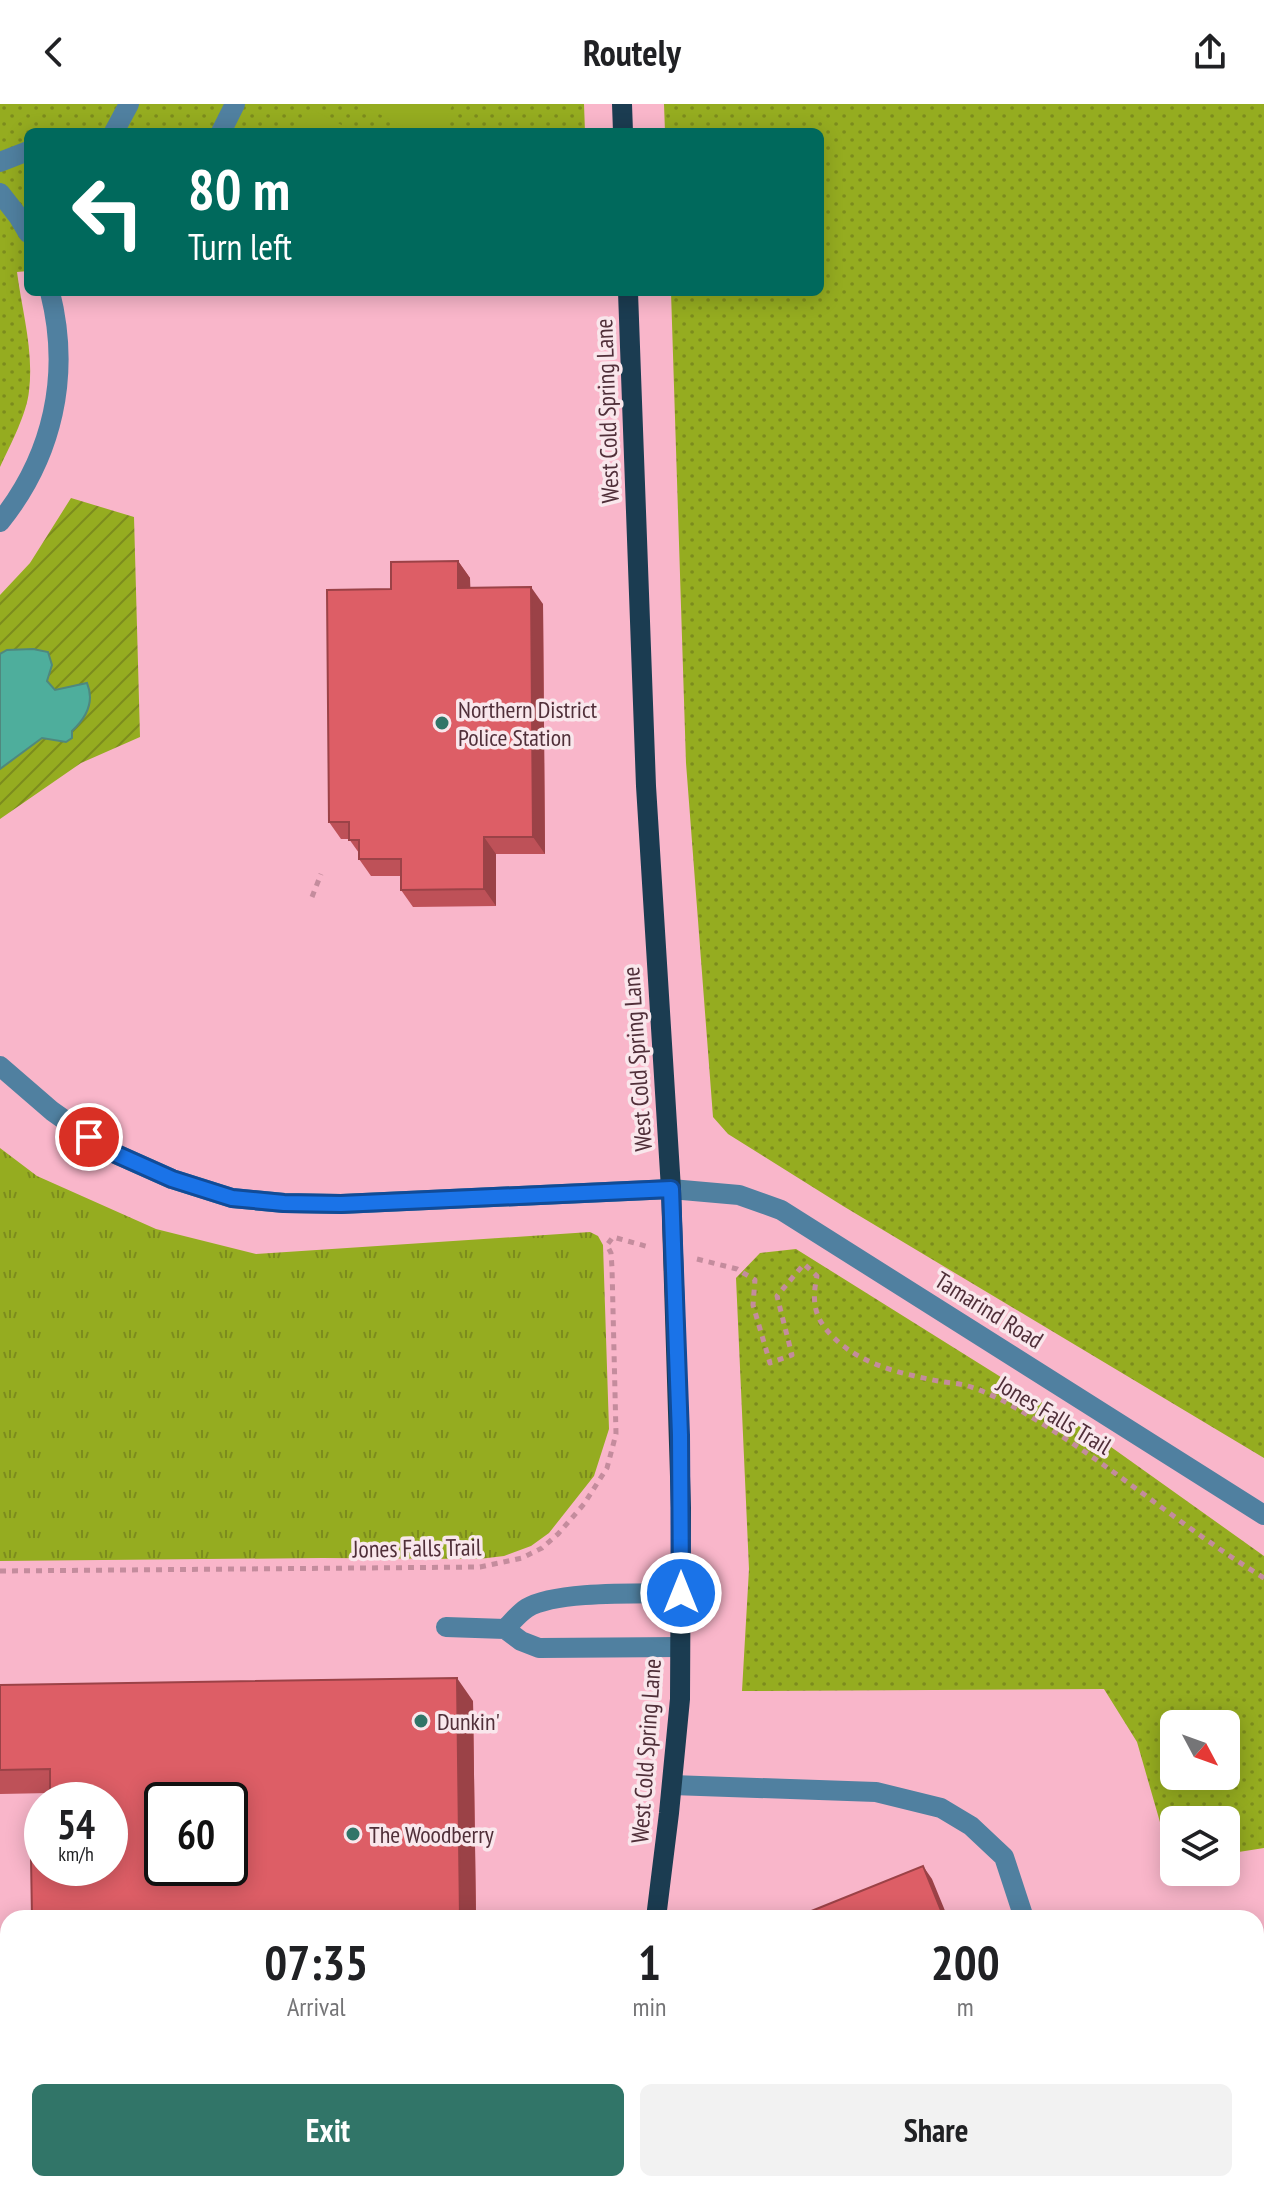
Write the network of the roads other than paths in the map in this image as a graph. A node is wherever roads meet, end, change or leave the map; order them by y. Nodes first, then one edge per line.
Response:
1 (129, 104) edge
2 (235, 104) edge
3 (622, 104) edge
4 (116, 128) edge
5 (223, 128) edge
6 (623, 128) edge
7 (24, 153) edge
8 (0, 162) edge
9 (0, 193) edge
10 (24, 226) edge
11 (51, 296) edge
12 (628, 296) edge
13 (0, 522) edge
14 (0, 1066) edge
15 (671, 1189) junction
16 (1264, 1515) edge
17 (681, 1593) junction
18 (446, 1627) dead end
19 (505, 1629) junction
20 (680, 1647) junction
21 (672, 1785) junction
22 (657, 1910) edge
23 (1021, 1910) edge

1 - 4 street
2 - 5 street
3 - 6 main road
7 - 8 street
9 - 10 street
11 - 13 street
12 - 15 main road, West Cold Spring Lane
14 - 15 street, Tamarind Road
15 - 16 street, Tamarind Road
15 - 17 main road, West Cold Spring Lane
17 - 19 street
17 - 20 main road, West Cold Spring Lane
18 - 19 street
19 - 20 street
20 - 21 main road, West Cold Spring Lane
21 - 22 main road, West Cold Spring Lane
21 - 23 street

